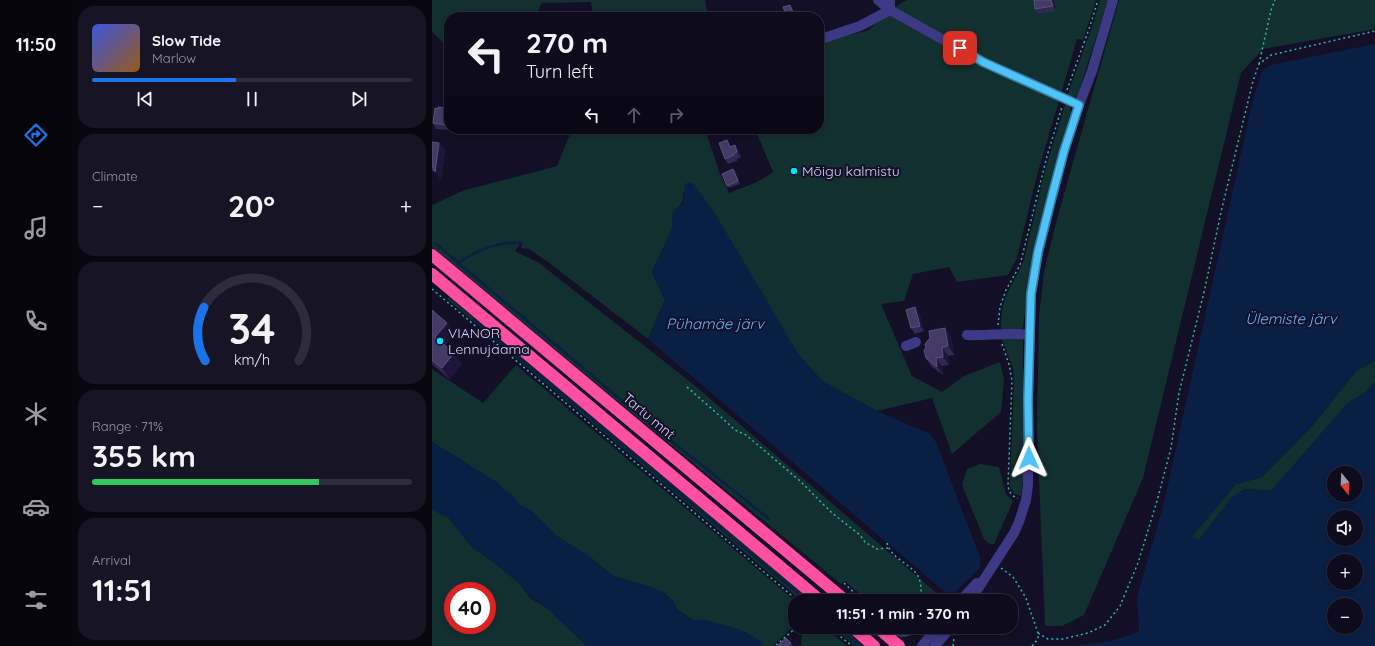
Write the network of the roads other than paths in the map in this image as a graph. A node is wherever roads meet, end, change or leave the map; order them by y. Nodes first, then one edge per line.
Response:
1 (878, 0) edge
2 (1113, 0) edge
3 (890, 5) edge
4 (824, 38) edge
5 (1079, 105) junction
6 (432, 255) edge
7 (432, 274) edge
8 (968, 335) dead end
9 (1029, 335) junction
10 (995, 564) junction
11 (813, 594) edge
12 (838, 594) edge
13 (967, 594) edge
14 (975, 594) edge
15 (860, 634) edge
16 (885, 634) edge
17 (932, 634) edge
18 (945, 634) edge
19 (949, 634) edge
20 (874, 646) edge
21 (899, 646) edge
22 (922, 646) edge
23 (935, 646) edge
24 (946, 646) edge

1 - 3 street
2 - 5 street
3 - 4 street
3 - 5 street
5 - 9 street
6 - 12 highway, Tartu mnt
7 - 11 highway
8 - 9 street
9 - 10 street
10 - 13 street
10 - 14 street
15 - 20 highway
16 - 21 highway
17 - 22 street
18 - 23 street
19 - 24 street

